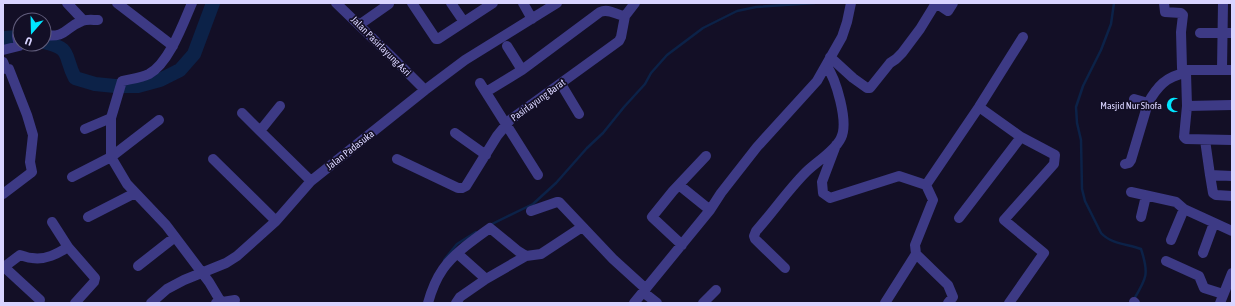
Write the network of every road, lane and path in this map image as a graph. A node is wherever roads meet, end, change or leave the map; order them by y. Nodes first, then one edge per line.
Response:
1 (67, 3) edge
2 (117, 3) edge
3 (192, 3) edge
4 (336, 3) edge
5 (412, 3) edge
6 (451, 3) edge
7 (523, 3) edge
8 (557, 3) edge
9 (635, 3) edge
10 (851, 3) edge
11 (936, 3) edge
12 (953, 3) edge
13 (1164, 3) edge
14 (1223, 3) edge
15 (389, 4) dead end
16 (490, 4) edge
17 (625, 16) junction
18 (532, 19) junction
19 (83, 20) junction
20 (98, 20) dead end
21 (464, 22) junction
22 (360, 25) junction
23 (1200, 33) dead end
24 (1227, 33) edge
25 (52, 36) edge
26 (1023, 36) dead end
27 (173, 46) junction
28 (508, 46) dead end
29 (828, 61) junction
30 (3, 62) edge
31 (1227, 69) edge
32 (522, 70) junction
33 (1186, 72) junction
34 (561, 84) junction
35 (425, 90) junction
36 (1134, 99) dead end
37 (1148, 104) junction
38 (1232, 105) edge
39 (280, 106) dead end
40 (1187, 106) junction
41 (979, 107) junction
42 (242, 113) dead end
43 (579, 114) dead end
44 (112, 118) junction
45 (159, 120) dead end
46 (506, 124) junction
47 (85, 129) dead end
48 (260, 131) junction
49 (455, 133) dead end
50 (1021, 136) junction
51 (1205, 140) junction
52 (1232, 140) edge
53 (836, 145) junction
54 (486, 155) junction
55 (706, 156) dead end
56 (111, 157) junction
57 (213, 159) dead end
58 (397, 159) dead end
59 (1125, 164) dead end
60 (538, 175) dead end
61 (1210, 175) junction
62 (1232, 176) edge
63 (72, 177) dead end
64 (311, 180) junction
65 (679, 185) junction
66 (926, 185) junction
67 (135, 192) junction
68 (1131, 192) dead end
69 (3, 194) edge
70 (1146, 196) junction
71 (1232, 196) edge
72 (1184, 209) junction
73 (710, 210) junction
74 (531, 211) dead end
75 (88, 217) dead end
76 (1141, 217) dead end
77 (959, 218) dead end
78 (276, 221) junction
79 (52, 222) dead end
80 (1214, 223) junction
81 (582, 227) junction
82 (1232, 231) edge
83 (175, 237) junction
84 (1171, 240) dead end
85 (682, 245) junction
86 (68, 247) junction
87 (1203, 253) dead end
88 (458, 254) junction
89 (916, 254) junction
90 (526, 256) junction
91 (1166, 261) dead end
92 (3, 266) edge
93 (138, 266) dead end
94 (785, 268) dead end
95 (202, 273) junction
96 (1232, 273) edge
97 (486, 279) junction
98 (716, 290) dead end
99 (644, 291) junction
100 (1222, 299) edge
101 (40, 300) dead end
102 (235, 300) dead end
103 (218, 302) edge
104 (75, 303) edge
105 (151, 303) edge
106 (428, 303) edge
107 (456, 303) edge
108 (634, 303) edge
109 (657, 303) edge
110 (703, 303) edge
111 (885, 303) edge
112 (948, 303) edge
113 (1009, 303) edge

1 - 19 street
2 - 27 street
3 - 27 street
4 - 22 street, Jalan Pasirlayung Asri
5 - 21 street
6 - 21 street
7 - 18 street
8 - 18 street, Jalan Padasuka
9 - 17 street, Pasirlayung Barat
10 - 29 street
11 - 12 street
11 - 29 street
13 - 33 street
14 - 24 street
15 - 22 street
16 - 21 street
17 - 32 street
17 - 34 street, Pasirlayung Barat
18 - 35 street, Jalan Padasuka
19 - 20 street
19 - 25 street
22 - 35 street, Jalan Pasirlayung Asri
23 - 24 street
24 - 31 street
26 - 41 street
27 - 44 street
28 - 32 street
29 - 53 street
29 - 73 street
30 - 69 street
31 - 33 street
32 - 46 street
33 - 37 street
33 - 40 street
34 - 43 street
34 - 46 street, Pasirlayung Barat
35 - 64 street, Jalan Padasuka
36 - 37 street
37 - 59 street
38 - 40 street
39 - 48 street
40 - 51 street
41 - 50 street
41 - 66 street
42 - 48 street
44 - 47 street
44 - 56 street
45 - 56 street
46 - 54 street, Pasirlayung Barat
46 - 60 street
48 - 64 street
49 - 54 street
50 - 77 street
50 - 113 street
51 - 52 street
51 - 61 street
53 - 66 street
53 - 94 street
54 - 58 street, Pasirlayung Barat
55 - 65 street
56 - 63 street
56 - 67 street
57 - 78 street
61 - 62 street
61 - 71 street
64 - 78 street, Jalan Padasuka
65 - 73 street
65 - 85 street
66 - 89 street
67 - 75 street
67 - 83 street
68 - 70 street
70 - 72 street
70 - 76 street
72 - 80 street
72 - 84 street
73 - 85 street
74 - 81 street
78 - 95 street, Jalan Padasuka
79 - 86 street
80 - 82 street
80 - 87 street
81 - 90 street
81 - 99 street
83 - 93 street
83 - 95 street
85 - 99 street
86 - 92 street
86 - 104 street
88 - 90 street
88 - 97 street
88 - 106 street
89 - 111 street
89 - 112 street
90 - 97 street
91 - 100 street
92 - 101 street
95 - 103 street
95 - 105 street, Jalan Padasuka
96 - 100 street
97 - 107 street
98 - 110 street
99 - 108 street
99 - 109 street
102 - 103 street

